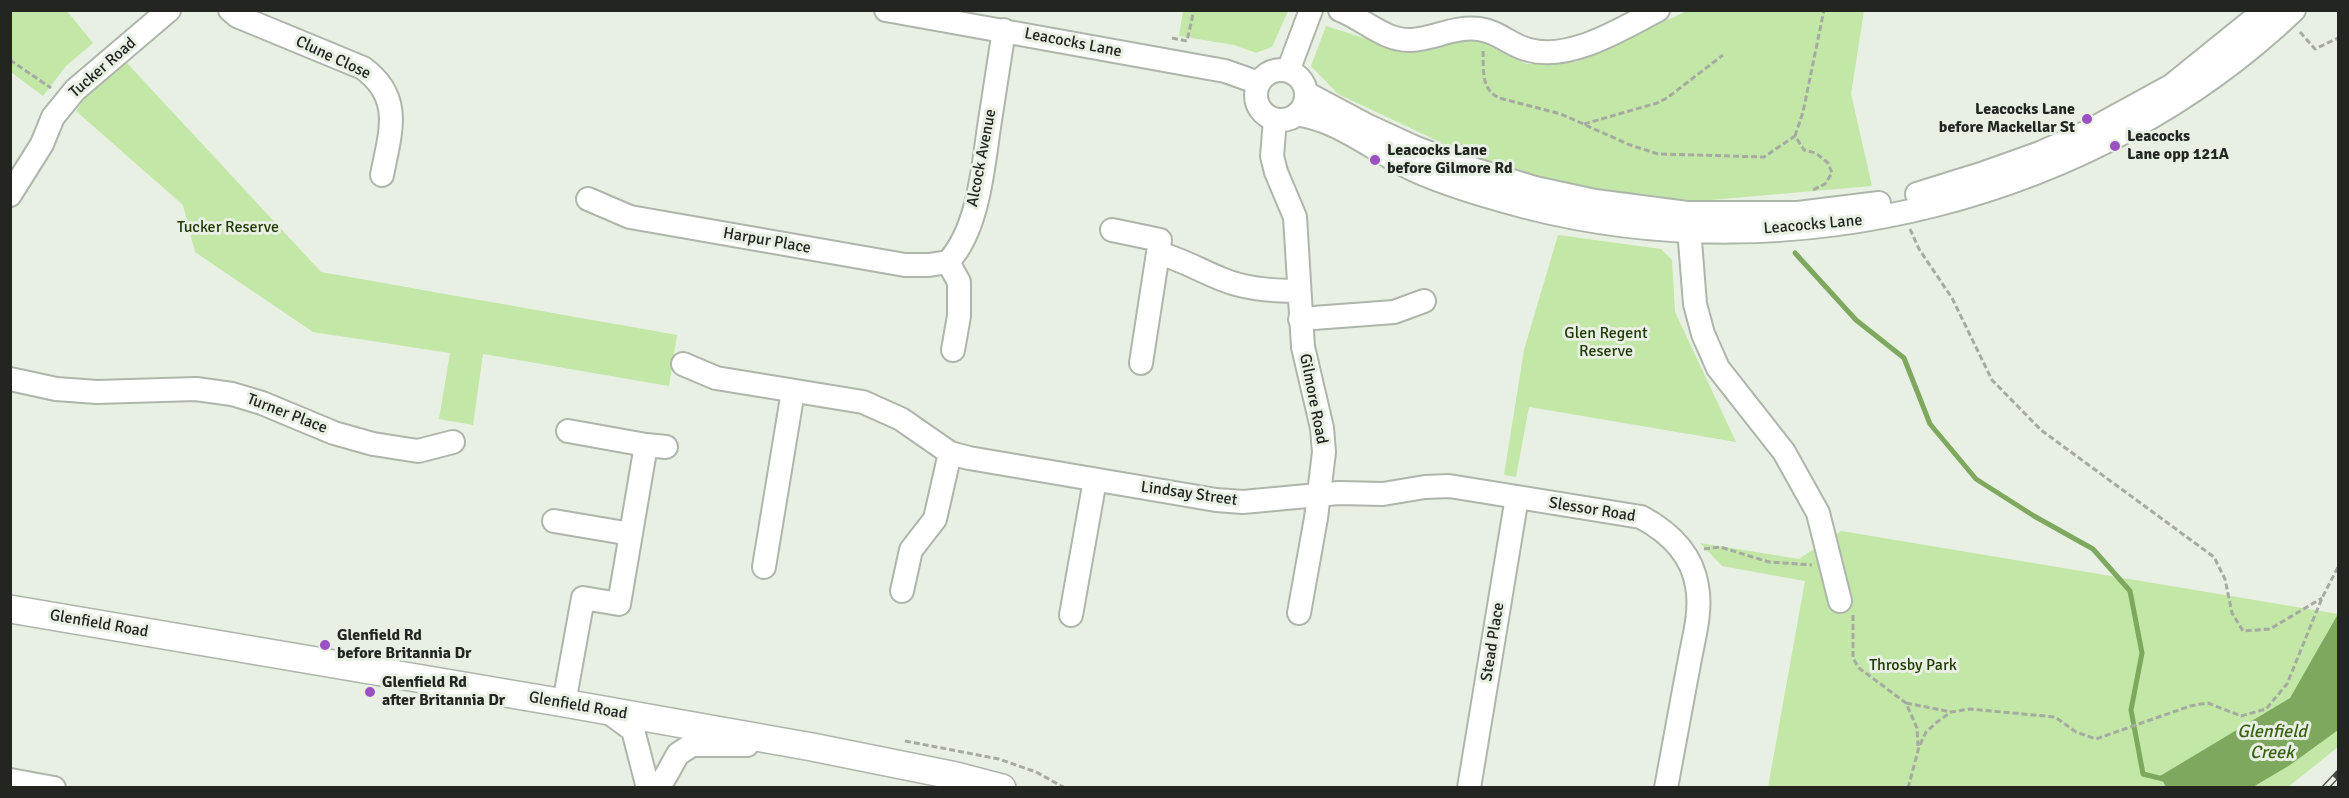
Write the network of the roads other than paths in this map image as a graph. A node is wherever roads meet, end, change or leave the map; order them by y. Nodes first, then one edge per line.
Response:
1 (169, 10) edge
2 (230, 10) edge
3 (886, 10) edge
4 (1311, 10) edge
5 (1340, 10) edge
6 (1658, 10) edge
7 (2265, 10) edge
8 (2291, 13) edge
9 (1004, 30) junction
10 (1288, 71) junction
11 (1259, 83) junction
12 (1306, 93) junction
13 (1297, 114) junction
14 (1275, 120) junction
15 (382, 175) dead end
16 (10, 195) edge
17 (588, 199) dead end
18 (1688, 222) junction
19 (1112, 230) dead end
20 (1158, 253) junction
21 (948, 262) junction
22 (1298, 291) junction
23 (1424, 301) dead end
24 (1300, 319) junction
25 (953, 350) dead end
26 (1141, 363) dead end
27 (683, 364) dead end
28 (10, 379) edge
29 (793, 391) junction
30 (568, 431) dead end
31 (453, 442) dead end
32 (950, 453) junction
33 (1095, 480) junction
34 (1319, 495) junction
35 (1517, 497) junction
36 (554, 521) dead end
37 (631, 534) junction
38 (764, 567) dead end
39 (902, 591) dead end
40 (1846, 606) road end
41 (10, 609) edge
42 (1299, 614) dead end
43 (1071, 615) dead end
44 (564, 703) junction
45 (606, 710) junction
46 (812, 747) junction
47 (10, 780) edge
48 (43, 787) edge
49 (648, 788) edge
50 (659, 788) edge
51 (1002, 788) edge
52 (1469, 788) edge
53 (1666, 788) edge

1 - 16 street, Tucker Road
2 - 15 street, Clune Close
3 - 9 street, Leacocks Lane
4 - 10 street
5 - 6 street
7 - 18 street, Leacocks Lane
8 - 18 street, Leacocks Lane
9 - 11 street, Leacocks Lane
9 - 21 street, Alcock Avenue
10 - 11 street
10 - 12 street
11 - 14 street
12 - 13 street
12 - 18 street, Leacocks Lane
13 - 14 street
13 - 18 street, Leacocks Lane
14 - 22 street, Gilmore Road
17 - 21 street, Harpur Place
18 - 40 street
19 - 20 street
20 - 22 street
20 - 26 street
21 - 25 street
22 - 24 street, Gilmore Road
23 - 24 street
24 - 34 street, Gilmore Road
27 - 29 street, Lindsay Street
28 - 31 street, Turner Place
29 - 32 street, Lindsay Street
29 - 38 street
30 - 37 street
32 - 33 street, Lindsay Street
32 - 39 street
33 - 34 street, Lindsay Street
33 - 43 street
34 - 35 street, Slessor Road
34 - 42 street, Gilmore Road
35 - 52 street, Stead Place
35 - 53 street, Slessor Road
36 - 37 street
37 - 44 street
41 - 44 main road, Glenfield Road
44 - 45 main road, Glenfield Road
45 - 46 main road, Glenfield Road
45 - 49 street
46 - 50 street
46 - 51 main road, Glenfield Road
47 - 48 street

